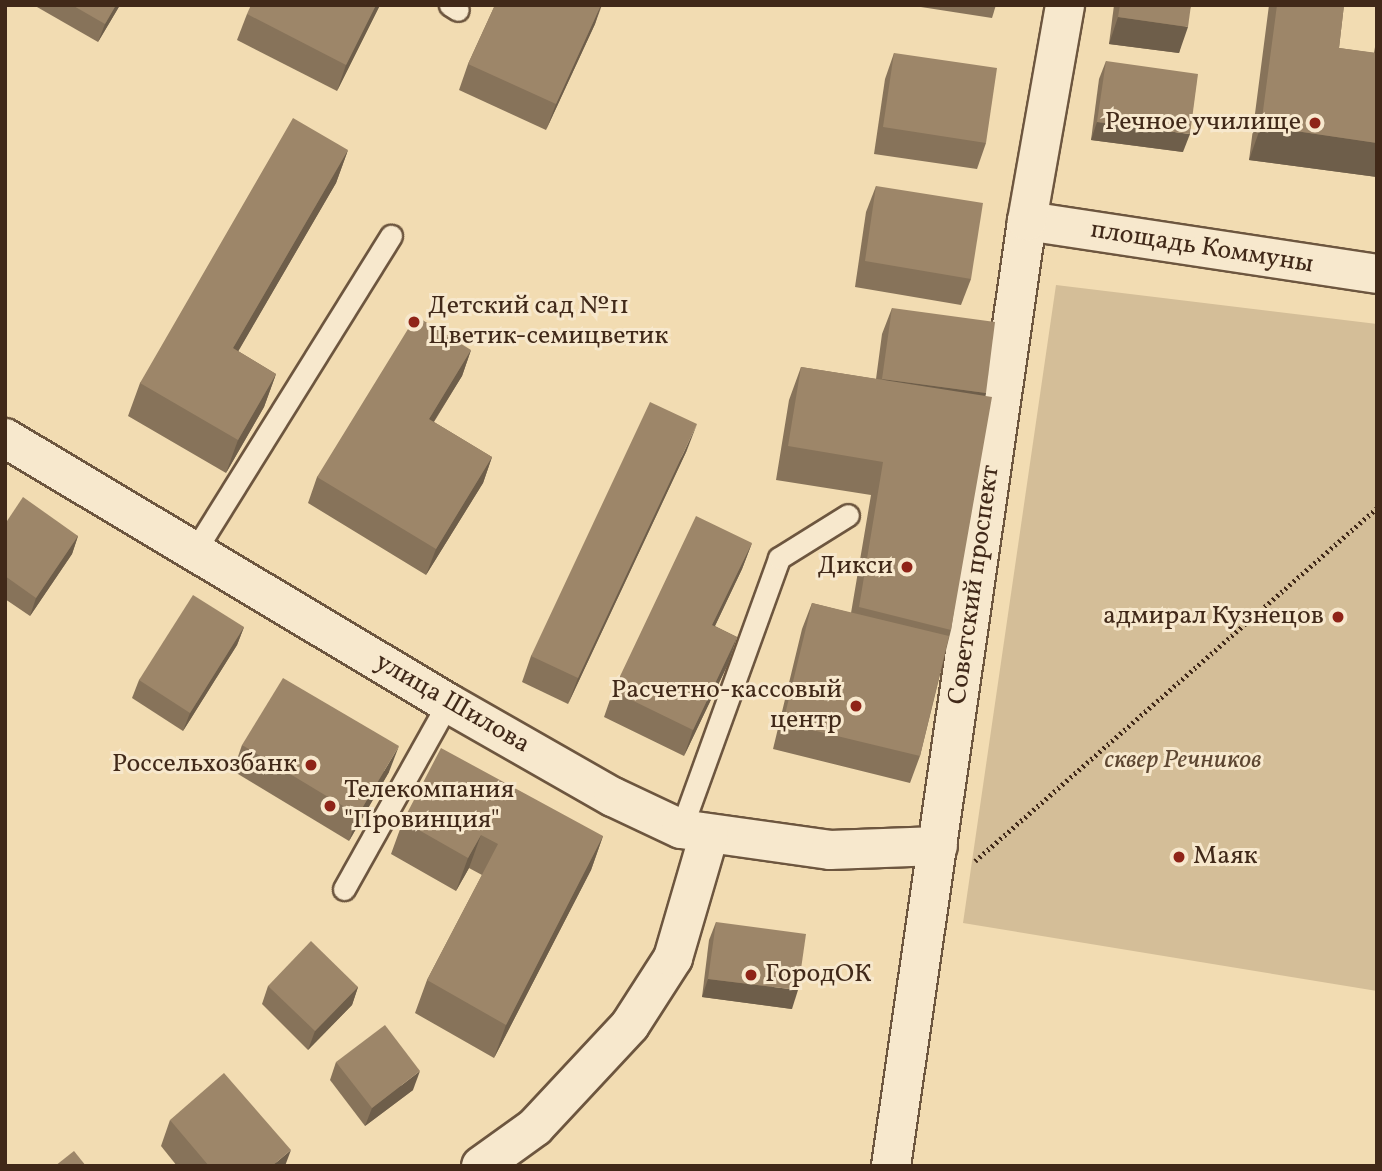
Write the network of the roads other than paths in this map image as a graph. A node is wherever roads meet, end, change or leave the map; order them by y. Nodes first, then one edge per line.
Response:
1 (1065, 5) edge
2 (1027, 221) junction
3 (391, 236) dead end
4 (1377, 274) edge
5 (5, 438) edge
6 (848, 515) dead end
7 (196, 549) junction
8 (449, 704) junction
9 (695, 832) junction
10 (938, 846) junction
11 (344, 889) dead end
12 (481, 1166) edge
13 (891, 1166) edge

1 - 2 street, Советский проспект
2 - 4 street, площадь Коммуны
2 - 10 street, Советский проспект
3 - 7 lane
5 - 7 street, улица Шилова
6 - 9 lane
7 - 8 street, улица Шилова
8 - 9 street, улица Шилова
8 - 11 lane
9 - 10 street, улица Шилова
9 - 12 street
10 - 13 street, Советский проспект

